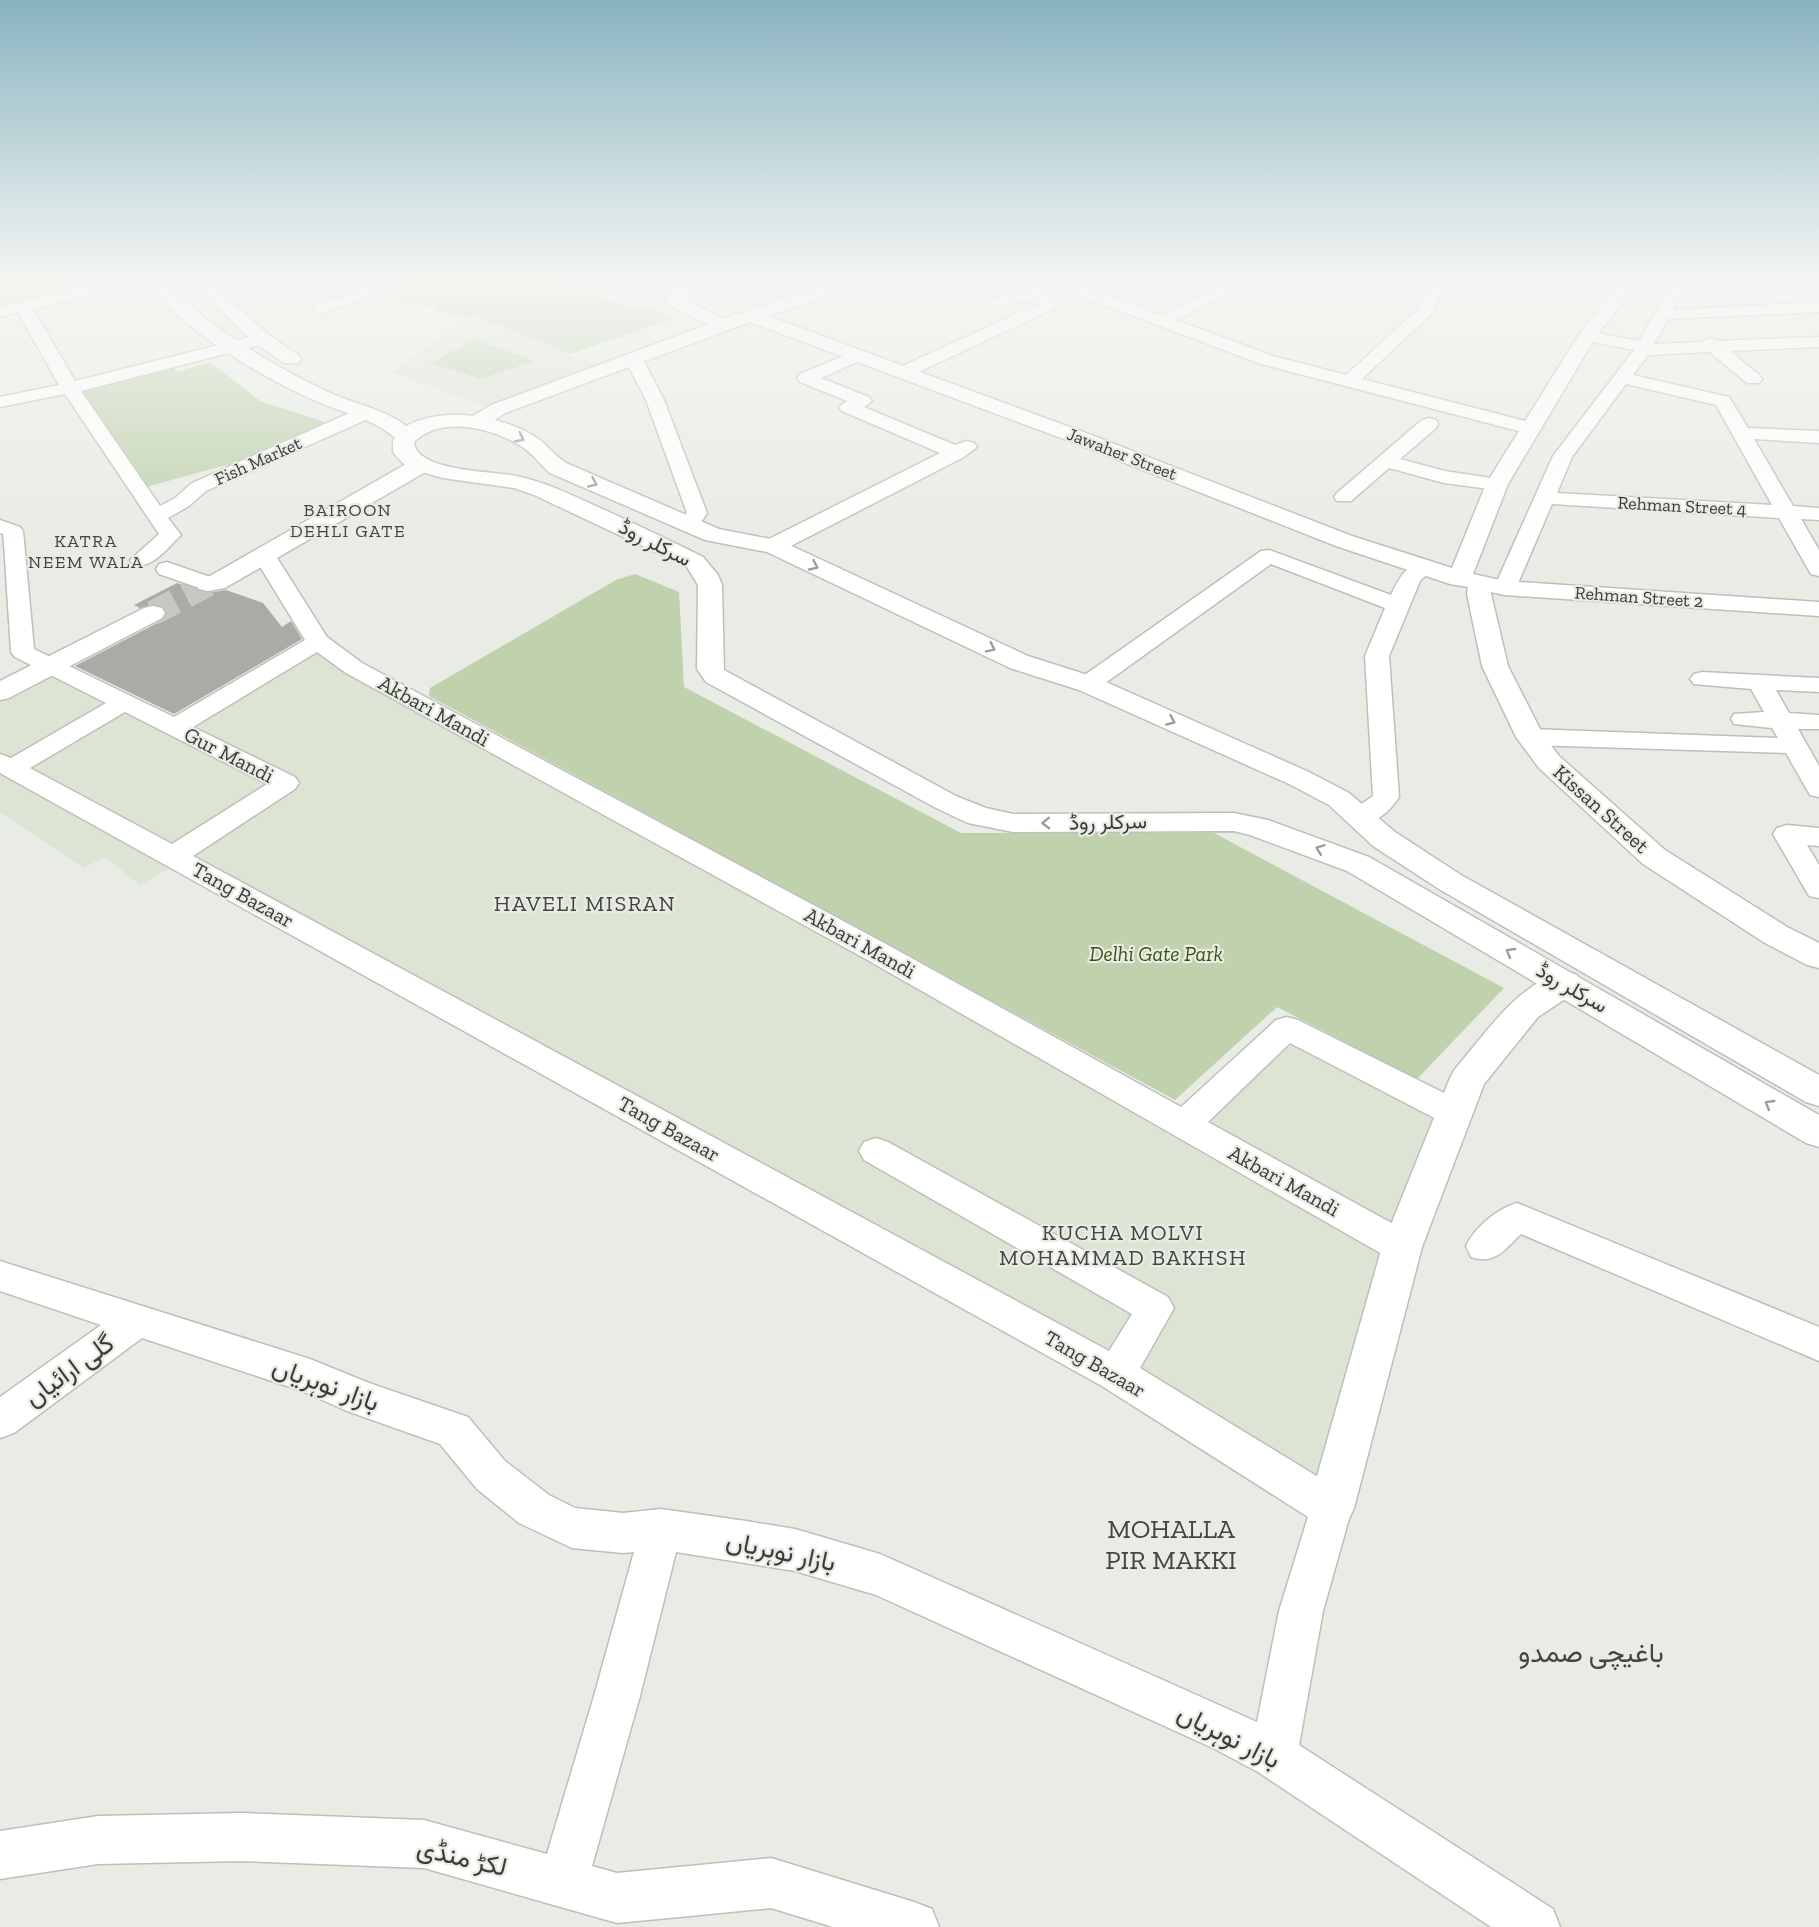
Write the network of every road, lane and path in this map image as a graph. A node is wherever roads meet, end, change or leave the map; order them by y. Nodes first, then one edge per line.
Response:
1 (59, 369) edge
2 (145, 369) edge
3 (271, 369) edge
4 (307, 369) edge
5 (604, 369) edge
6 (639, 369) edge
7 (827, 369) edge
8 (895, 369) edge
9 (911, 369) edge
10 (1302, 369) edge
11 (1363, 369) edge
12 (1567, 369) edge
13 (1628, 369) edge
14 (1741, 369) edge
15 (904, 372) junction
16 (1621, 378) junction
17 (1753, 379) dead end
18 (1350, 381) junction
19 (70, 388) junction
20 (0, 402) edge
21 (363, 414) junction
22 (450, 422) junction
23 (478, 422) junction
24 (1429, 424) dead end
25 (1530, 428) junction
26 (1741, 433) junction
27 (1819, 437) edge
28 (405, 438) junction
29 (543, 455) junction
30 (1386, 461) junction
31 (421, 465) junction
32 (471, 475) junction
33 (1497, 484) junction
34 (1344, 497) dead end
35 (1545, 498) junction
36 (1786, 512) junction
37 (1819, 514) edge
38 (156, 516) junction
39 (685, 524) junction
40 (0, 526) edge
41 (740, 542) junction
42 (773, 546) junction
43 (264, 555) junction
44 (141, 560) dead end
45 (695, 562) junction
46 (166, 568) dead end
47 (1423, 568) junction
48 (1819, 568) edge
49 (208, 584) joint
50 (1481, 584) junction
51 (1396, 605) junction
52 (1819, 609) edge
53 (153, 613) tunnel mouth
54 (318, 642) junction
55 (52, 666) junction
56 (1702, 679) dead end
57 (1758, 682) junction
58 (1088, 684) junction
59 (1819, 685) edge
60 (0, 692) edge
61 (124, 702) junction
62 (1743, 719) dead end
63 (1780, 720) junction
64 (1819, 722) edge
65 (175, 728) junction
66 (1530, 737) junction
67 (1793, 746) junction
68 (6, 765) edge
69 (1819, 789) edge
70 (1360, 817) junction
71 (1819, 837) edge
72 (1384, 839) junction
73 (173, 856) junction
74 (1358, 864) junction
75 (1819, 890) edge
76 (1819, 957) edge
77 (1565, 983) junction
78 (1819, 1092) edge
79 (1454, 1113) junction
80 (1184, 1124) junction
81 (1819, 1133) edge
82 (876, 1151) dead end
83 (1484, 1246) dead end
84 (1402, 1247) junction
85 (0, 1276) edge
86 (137, 1320) junction
87 (1819, 1344) edge
88 (1116, 1374) junction
89 (0, 1420) edge
90 (1331, 1508) junction
91 (661, 1529) junction
92 (1274, 1756) junction
93 (0, 1855) edge
94 (563, 1883) junction
95 (914, 1927) edge
96 (1535, 1927) edge

1 - 19 street
2 - 19 street
3 - 21 main road
4 - 22 main road, سرکلر روڈ
5 - 23 main road
6 - 39 street
7 - 42 street
8 - 15 main road, Jawaher Street
9 - 15 street
10 - 18 street
11 - 18 street
12 - 25 main road
13 - 16 street
14 - 17 street
15 - 47 main road, Jawaher Street
16 - 26 street
16 - 35 street
18 - 25 street
19 - 20 street
19 - 38 street
21 - 28 main road
21 - 38 street, Fish Market
22 - 23 main road, سرکلر روڈ
22 - 28 main road, سرکلر روڈ
23 -> 29 main road, سرکلر روڈ
24 - 30 street
25 - 33 main road
26 - 27 street
26 - 36 street
28 - 31 main road
29 - 32 main road, سرکلر روڈ
29 -> 39 main road, سرکلر روڈ
30 - 33 street
30 - 34 street
31 - 32 main road, سرکلر روڈ
31 - 43 main road
32 - 45 main road, سرکلر روڈ
33 - 50 main road
35 - 36 street, Rehman Street 4
35 - 50 street
36 - 37 street, Rehman Street 4
36 - 48 street
38 - 44 street
39 - 41 main road, سرکلر روڈ
40 - 55 street, Gur Mandi
41 - 42 main road, سرکلر روڈ
41 - 45 main road
42 -> 58 main road, سرکلر روڈ
43 - 49 main road
43 - 54 street
74 -> 45 main road, سرکلر روڈ
46 - 49 street
47 - 50 main road, Jawaher Street
47 - 51 street
50 - 52 main road, Rehman Street 2
50 - 66 main road, Kissan Street
51 - 58 street
51 - 70 street
53 - 55 main road
54 - 65 street
54 - 80 street, Akbari Mandi
55 - 60 main road
55 - 61 street, Gur Mandi
56 - 57 street
57 - 59 street
57 - 63 street
58 -> 70 main road, سرکلر روڈ
61 - 65 street, Gur Mandi
61 - 68 street
62 - 63 street
63 - 64 street
63 - 67 street
65 - 73 street, Gur Mandi
66 - 67 street
66 - 76 main road, Kissan Street
67 - 69 street
68 - 73 street, Tang Bazaar
70 - 72 main road, سرکلر روڈ
71 - 75 street
72 - 74 main road
72 - 78 main road, سرکلر روڈ
73 - 88 street, Tang Bazaar
77 -> 74 main road, سرکلر روڈ
77 - 79 main road
81 -> 77 main road, سرکلر روڈ
79 - 80 street
79 - 84 main road
80 - 84 street, Akbari Mandi
82 - 88 street
83 - 87 street
84 - 90 main road
85 - 86 street, بازار نوہریاں
86 - 89 street, گلی ارائیاں
86 - 91 street, بازار نوہریاں
88 - 90 street, Tang Bazaar
90 - 92 street
91 - 92 street, بازار نوہریاں
91 - 94 street
92 - 96 street, بازار نوہریاں
93 - 94 street, لکڑ منڈی
94 - 95 street, لکڑ منڈی

